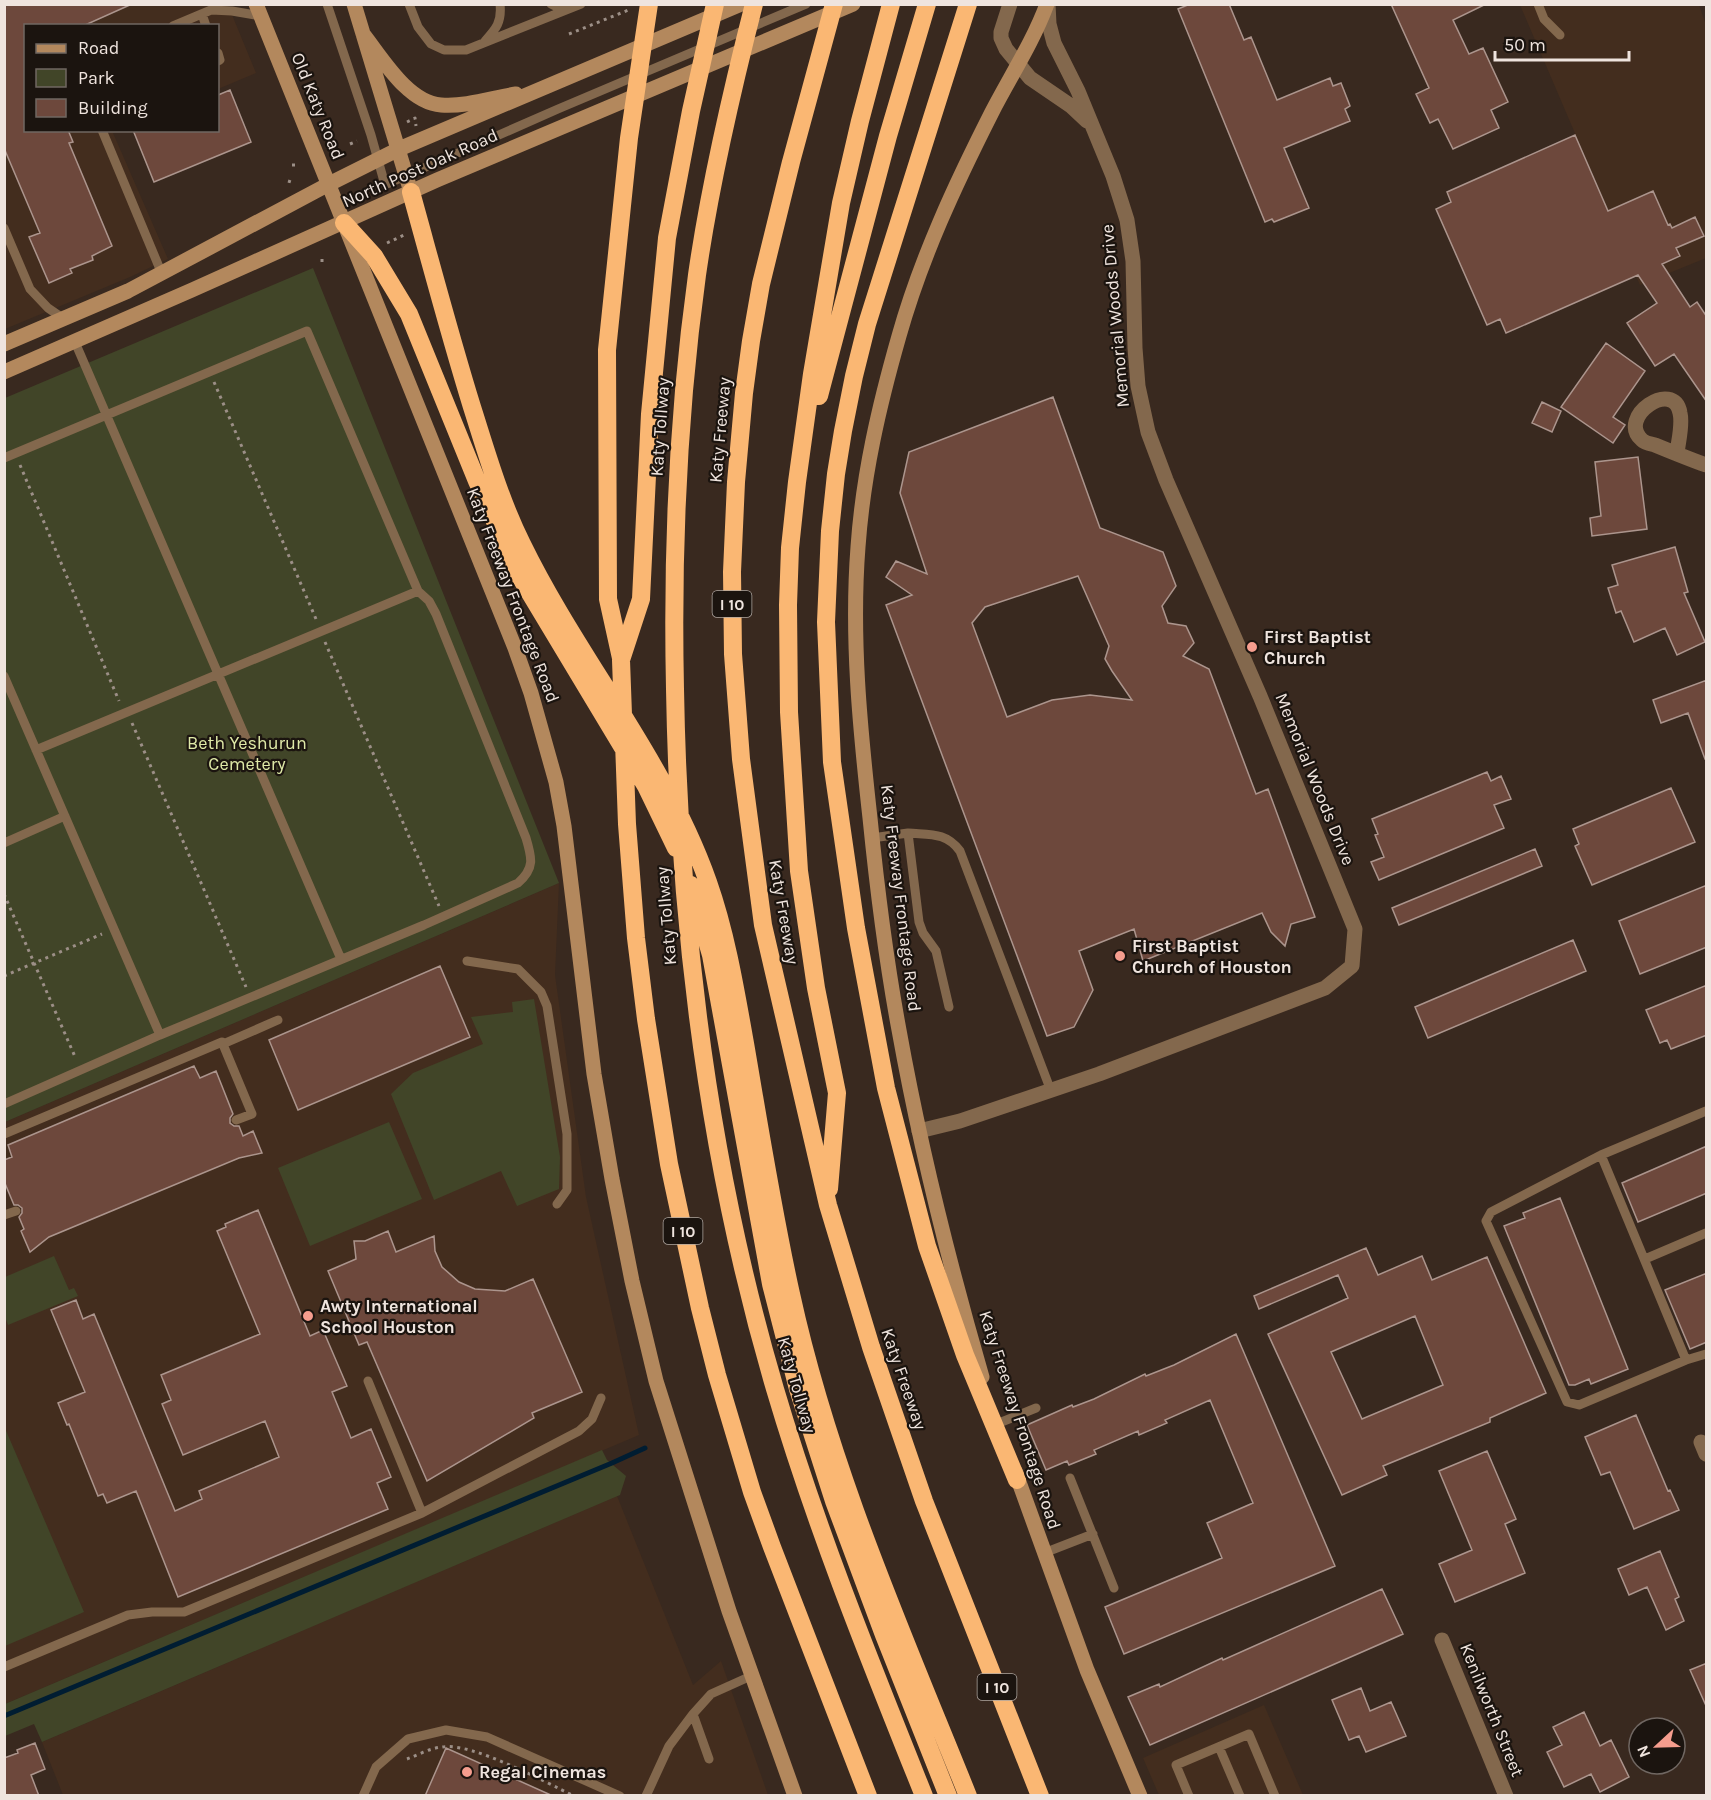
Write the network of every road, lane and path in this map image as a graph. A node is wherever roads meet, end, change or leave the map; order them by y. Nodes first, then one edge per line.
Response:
1 (327, 4) edge
2 (354, 4) edge
3 (409, 4) edge
4 (500, 4) edge
5 (551, 4) edge
6 (650, 4) edge
7 (715, 4) edge
8 (741, 4) edge
9 (754, 4) edge
10 (806, 4) edge
11 (834, 4) edge
12 (853, 4) edge
13 (891, 4) edge
14 (927, 4) edge
15 (968, 4) edge
16 (1010, 4) edge
17 (1048, 4) edge
18 (1538, 4) edge
19 (580, 5) edge
20 (631, 9) dead end
21 (209, 10) edge
22 (258, 10) edge
23 (178, 24) edge
24 (363, 34) junction
25 (569, 34) dead end
26 (1560, 35) dead end
27 (483, 43) junction
28 (1018, 64) junction
29 (545, 88) junction
30 (406, 122) dead end
31 (417, 128) dead end
32 (1094, 131) junction
33 (103, 132) edge
34 (357, 141) dead end
35 (350, 144) dead end
36 (399, 149) junction
37 (378, 160) junction
38 (328, 184) junction
39 (409, 184) junction
40 (344, 223) junction
41 (4, 228) edge
42 (405, 235) dead end
43 (387, 243) dead end
44 (322, 255) dead end
45 (322, 262) dead end
46 (162, 274) junction
47 (64, 319) junction
48 (75, 342) junction
49 (4, 344) edge
50 (4, 372) edge
51 (214, 380) dead end
52 (106, 414) junction
53 (1677, 454) dead end
54 (4, 458) edge
55 (20, 465) dead end
56 (1707, 465) edge
57 (485, 478) junction
58 (797, 482) junction
59 (418, 591) junction
60 (316, 620) dead end
61 (325, 641) dead end
62 (621, 660) junction
63 (217, 674) junction
64 (4, 676) edge
65 (119, 701) dead end
66 (131, 722) dead end
67 (36, 750) junction
68 (65, 816) junction
69 (908, 833) junction
70 (872, 838) junction
71 (4, 843) edge
72 (4, 894) edge
73 (440, 908) dead end
74 (103, 933) dead end
75 (341, 959) junction
76 (467, 961) dead end
77 (34, 963) junction
78 (4, 976) edge
79 (248, 991) dead end
80 (949, 1007) dead end
81 (278, 1020) dead end
82 (160, 1035) junction
83 (223, 1044) junction
84 (78, 1064) dead end
85 (1051, 1091) junction
86 (4, 1104) edge
87 (1707, 1111) edge
88 (236, 1120) dead end
89 (919, 1131) junction
90 (4, 1134) edge
91 (1601, 1155) junction
92 (557, 1204) dead end
93 (828, 1205) junction
94 (16, 1211) dead end
95 (4, 1215) edge
96 (1707, 1233) edge
97 (1645, 1259) junction
98 (1707, 1354) edge
99 (1686, 1360) junction
100 (368, 1381) dead end
101 (600, 1398) dead end
102 (1036, 1408) dead end
103 (999, 1423) junction
104 (1070, 1478) dead end
105 (1017, 1480) junction
106 (422, 1513) junction
107 (1093, 1534) junction
108 (1044, 1553) junction
109 (1114, 1588) dead end
110 (893, 1632) junction
111 (1442, 1640) dead end
112 (4, 1667) edge
113 (751, 1676) junction
114 (693, 1713) junction
115 (1219, 1747) junction
116 (709, 1759) dead end
117 (403, 1761) dead end
118 (363, 1796) edge
119 (574, 1796) edge
120 (620, 1796) edge
121 (646, 1796) edge
122 (795, 1796) edge
123 (868, 1796) edge
124 (924, 1796) edge
125 (948, 1796) edge
126 (968, 1796) edge
127 (1040, 1796) edge
128 (1140, 1796) edge
129 (1189, 1796) edge
130 (1240, 1796) edge
131 (1275, 1796) edge
132 (1506, 1796) edge

1 - 37 lane
2 - 24 main road
3 - 27 lane
4 - 27 lane
5 - 19 lane
6 - 62 highway
7 - 62 highway, I 10
8 - 29 main road, North Post Oak Road
9 - 124 highway, Katy Tollway
10 - 39 lane
11 - 93 highway, Katy Freeway / I 10
12 - 39 main road, North Post Oak Road
13 - 58 highway
14 - 58 highway
15 - 105 highway
16 - 28 street, Memorial Woods Drive
17 - 28 main road, Katy Freeway Frontage Road
17 - 32 street, Memorial Woods Drive
18 - 26 lane
19 - 27 lane
20 - 25 path
21 - 22 lane
21 - 23 lane
22 - 38 main road, Old Katy Road
24 - 29 main road
24 - 36 main road
28 - 32 street, Memorial Woods Drive
28 - 70 main road, Katy Freeway Frontage Road
29 - 36 main road, North Post Oak Road
30 - 31 path
32 - 85 street, Memorial Woods Drive
33 - 46 lane
34 - 35 path
36 - 37 main road, North Post Oak Road
36 - 39 main road
37 - 38 main road, North Post Oak Road
37 - 39 lane
38 - 40 main road, Old Katy Road
38 - 46 main road, North Post Oak Road
39 - 40 main road, North Post Oak Road
39 - 57 highway
40 - 48 main road, North Post Oak Road
40 - 57 highway
40 - 113 main road, Katy Freeway Frontage Road
41 - 47 lane
42 - 43 path
44 - 45 path
46 - 47 main road, North Post Oak Road
47 - 49 main road, North Post Oak Road
48 - 50 main road, North Post Oak Road
48 - 52 lane
51 - 60 path
52 - 54 lane
52 - 59 lane
52 - 63 lane
53 - 56 street
55 - 65 path
57 - 110 highway
58 - 93 highway
59 - 63 lane
59 - 75 lane
61 - 73 path
62 - 123 highway, I 10
63 - 67 lane
63 - 75 lane
64 - 67 lane
66 - 79 path
67 - 68 lane
68 - 71 lane
68 - 82 lane
69 - 70 lane
69 - 80 lane
69 - 85 lane
70 - 89 main road, Katy Freeway Frontage Road
72 - 77 path
74 - 77 path
75 - 82 lane
76 - 92 lane
77 - 78 path
77 - 84 path
81 - 83 lane
82 - 86 lane
83 - 88 lane
83 - 90 lane
85 - 89 street, Memorial Woods Drive
87 - 91 lane
89 - 103 main road, Katy Freeway Frontage Road
91 - 97 lane
91 - 99 lane
93 - 127 highway, Katy Freeway / I 10
94 - 95 lane
96 - 97 lane
97 - 99 lane
98 - 99 lane
100 - 106 lane
101 - 106 lane
102 - 103 lane
103 - 105 main road, Katy Freeway Frontage Road
104 - 107 lane
105 - 108 main road, Katy Freeway Frontage Road
106 - 112 lane
107 - 108 lane
107 - 109 lane
108 - 128 main road, Katy Freeway Frontage Road
110 - 125 highway
110 - 126 highway
111 - 132 street, Kenilworth Street
113 - 114 lane
113 - 122 main road, Katy Freeway Frontage Road
114 - 116 lane
114 - 121 lane
115 - 129 lane
115 - 130 lane
115 - 131 lane
117 - 119 path
118 - 120 lane

